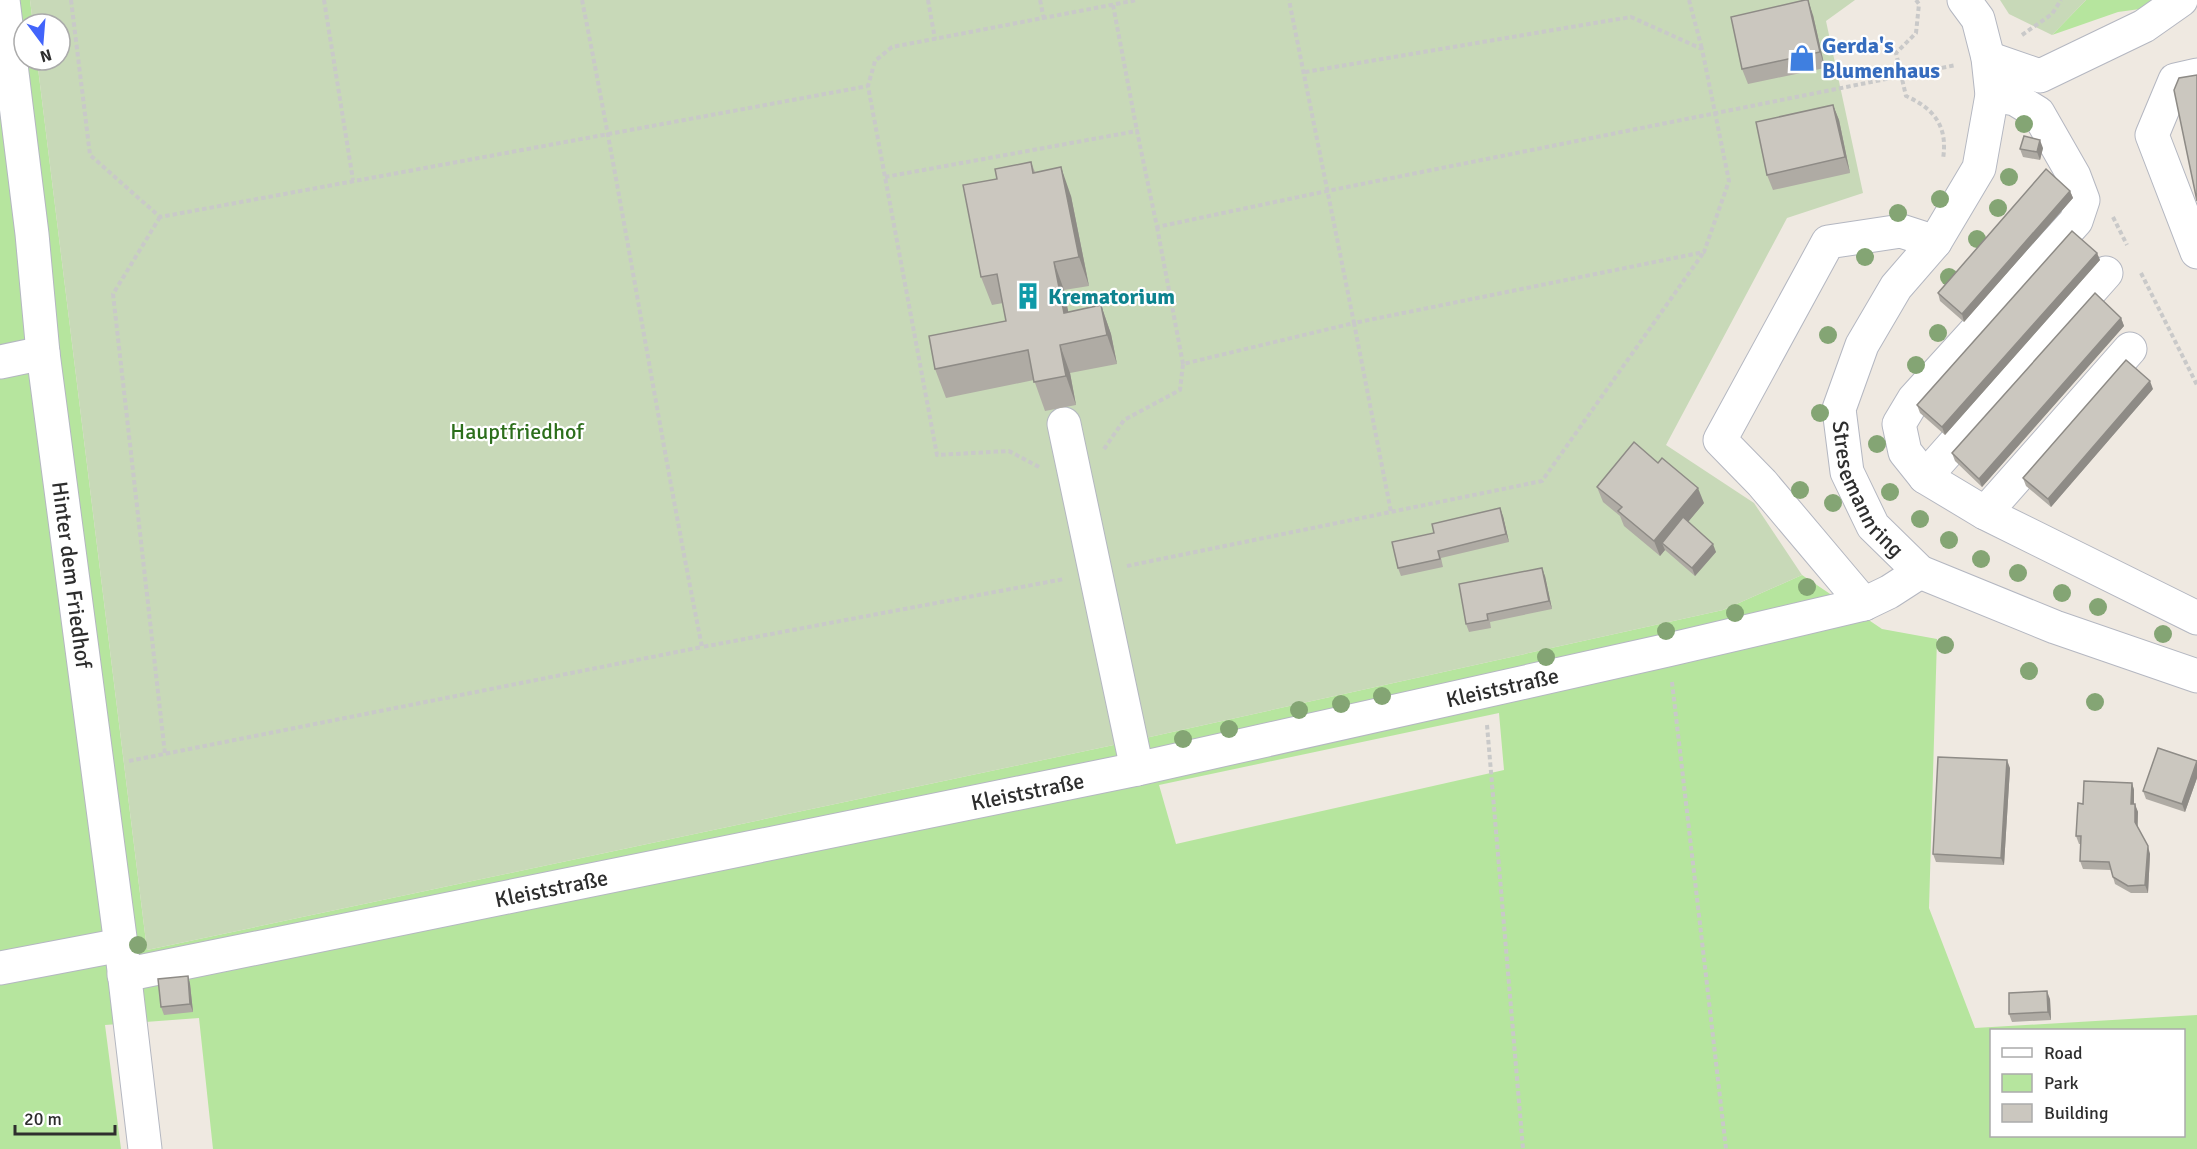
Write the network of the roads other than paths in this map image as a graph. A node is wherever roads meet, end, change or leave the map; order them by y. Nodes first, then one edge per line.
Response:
1 (3, 0) edge
2 (1964, 0) edge
3 (2181, 0) edge
4 (1988, 58) junction
5 (2197, 75) edge
6 (1992, 95) junction
7 (1935, 242) junction
8 (2197, 252) edge
9 (2106, 273) dead end
10 (2130, 349) dead end
11 (43, 353) junction
12 (0, 362) edge
13 (1064, 424) dead end
14 (1925, 477) junction
15 (1985, 513) junction
16 (1920, 572) junction
17 (1864, 604) junction
18 (2197, 618) edge
19 (2197, 676) edge
20 (1137, 769) junction
21 (122, 960) junction
22 (0, 968) edge
23 (145, 1149) edge

1 - 11 street, Hinter dem Friedhof
2 - 4 street, Stresemannring
3 - 4 street
4 - 6 street, Stresemannring
5 - 8 street
6 - 7 street, Stresemannring
6 - 14 street
7 - 16 street, Stresemannring
7 - 17 street
9 - 14 street
10 - 15 street
11 - 12 street
11 - 21 street, Hinter dem Friedhof
13 - 20 street
14 - 15 street
15 - 18 street
16 - 17 street, Kleiststraße
16 - 19 street, Stresemannring
17 - 20 street, Kleiststraße
20 - 21 street, Kleiststraße
21 - 22 street, Kleiststraße
21 - 23 street, Hinter dem Friedhof

